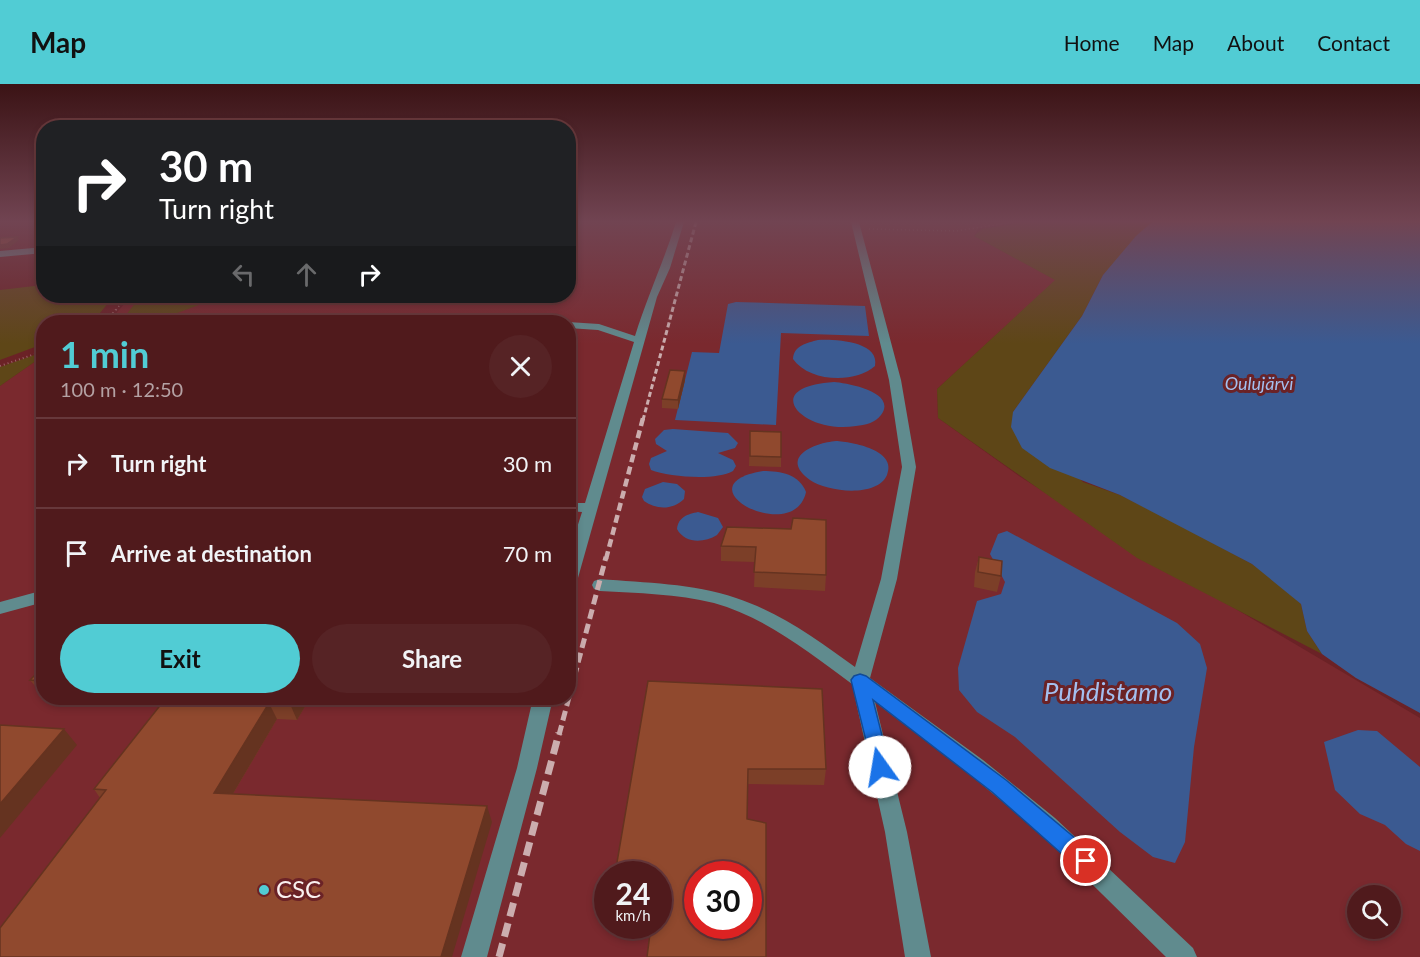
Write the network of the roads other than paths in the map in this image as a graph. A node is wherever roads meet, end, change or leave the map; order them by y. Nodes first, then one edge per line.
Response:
1 (668, 263) edge
2 (865, 263) edge
3 (576, 326) edge
4 (641, 341) junction
5 (576, 507) edge
6 (591, 508) junction
7 (576, 558) edge
8 (600, 585) dead end
9 (36, 598) edge
10 (0, 608) edge
11 (860, 680) junction
12 (541, 705) edge
13 (474, 957) edge
14 (918, 957) edge
15 (1184, 957) edge

1 - 4 street
2 - 11 street
3 - 4 street
4 - 6 street
5 - 6 street
6 - 7 street
8 - 11 street
9 - 10 street
11 - 14 street
11 - 15 street
12 - 13 street

